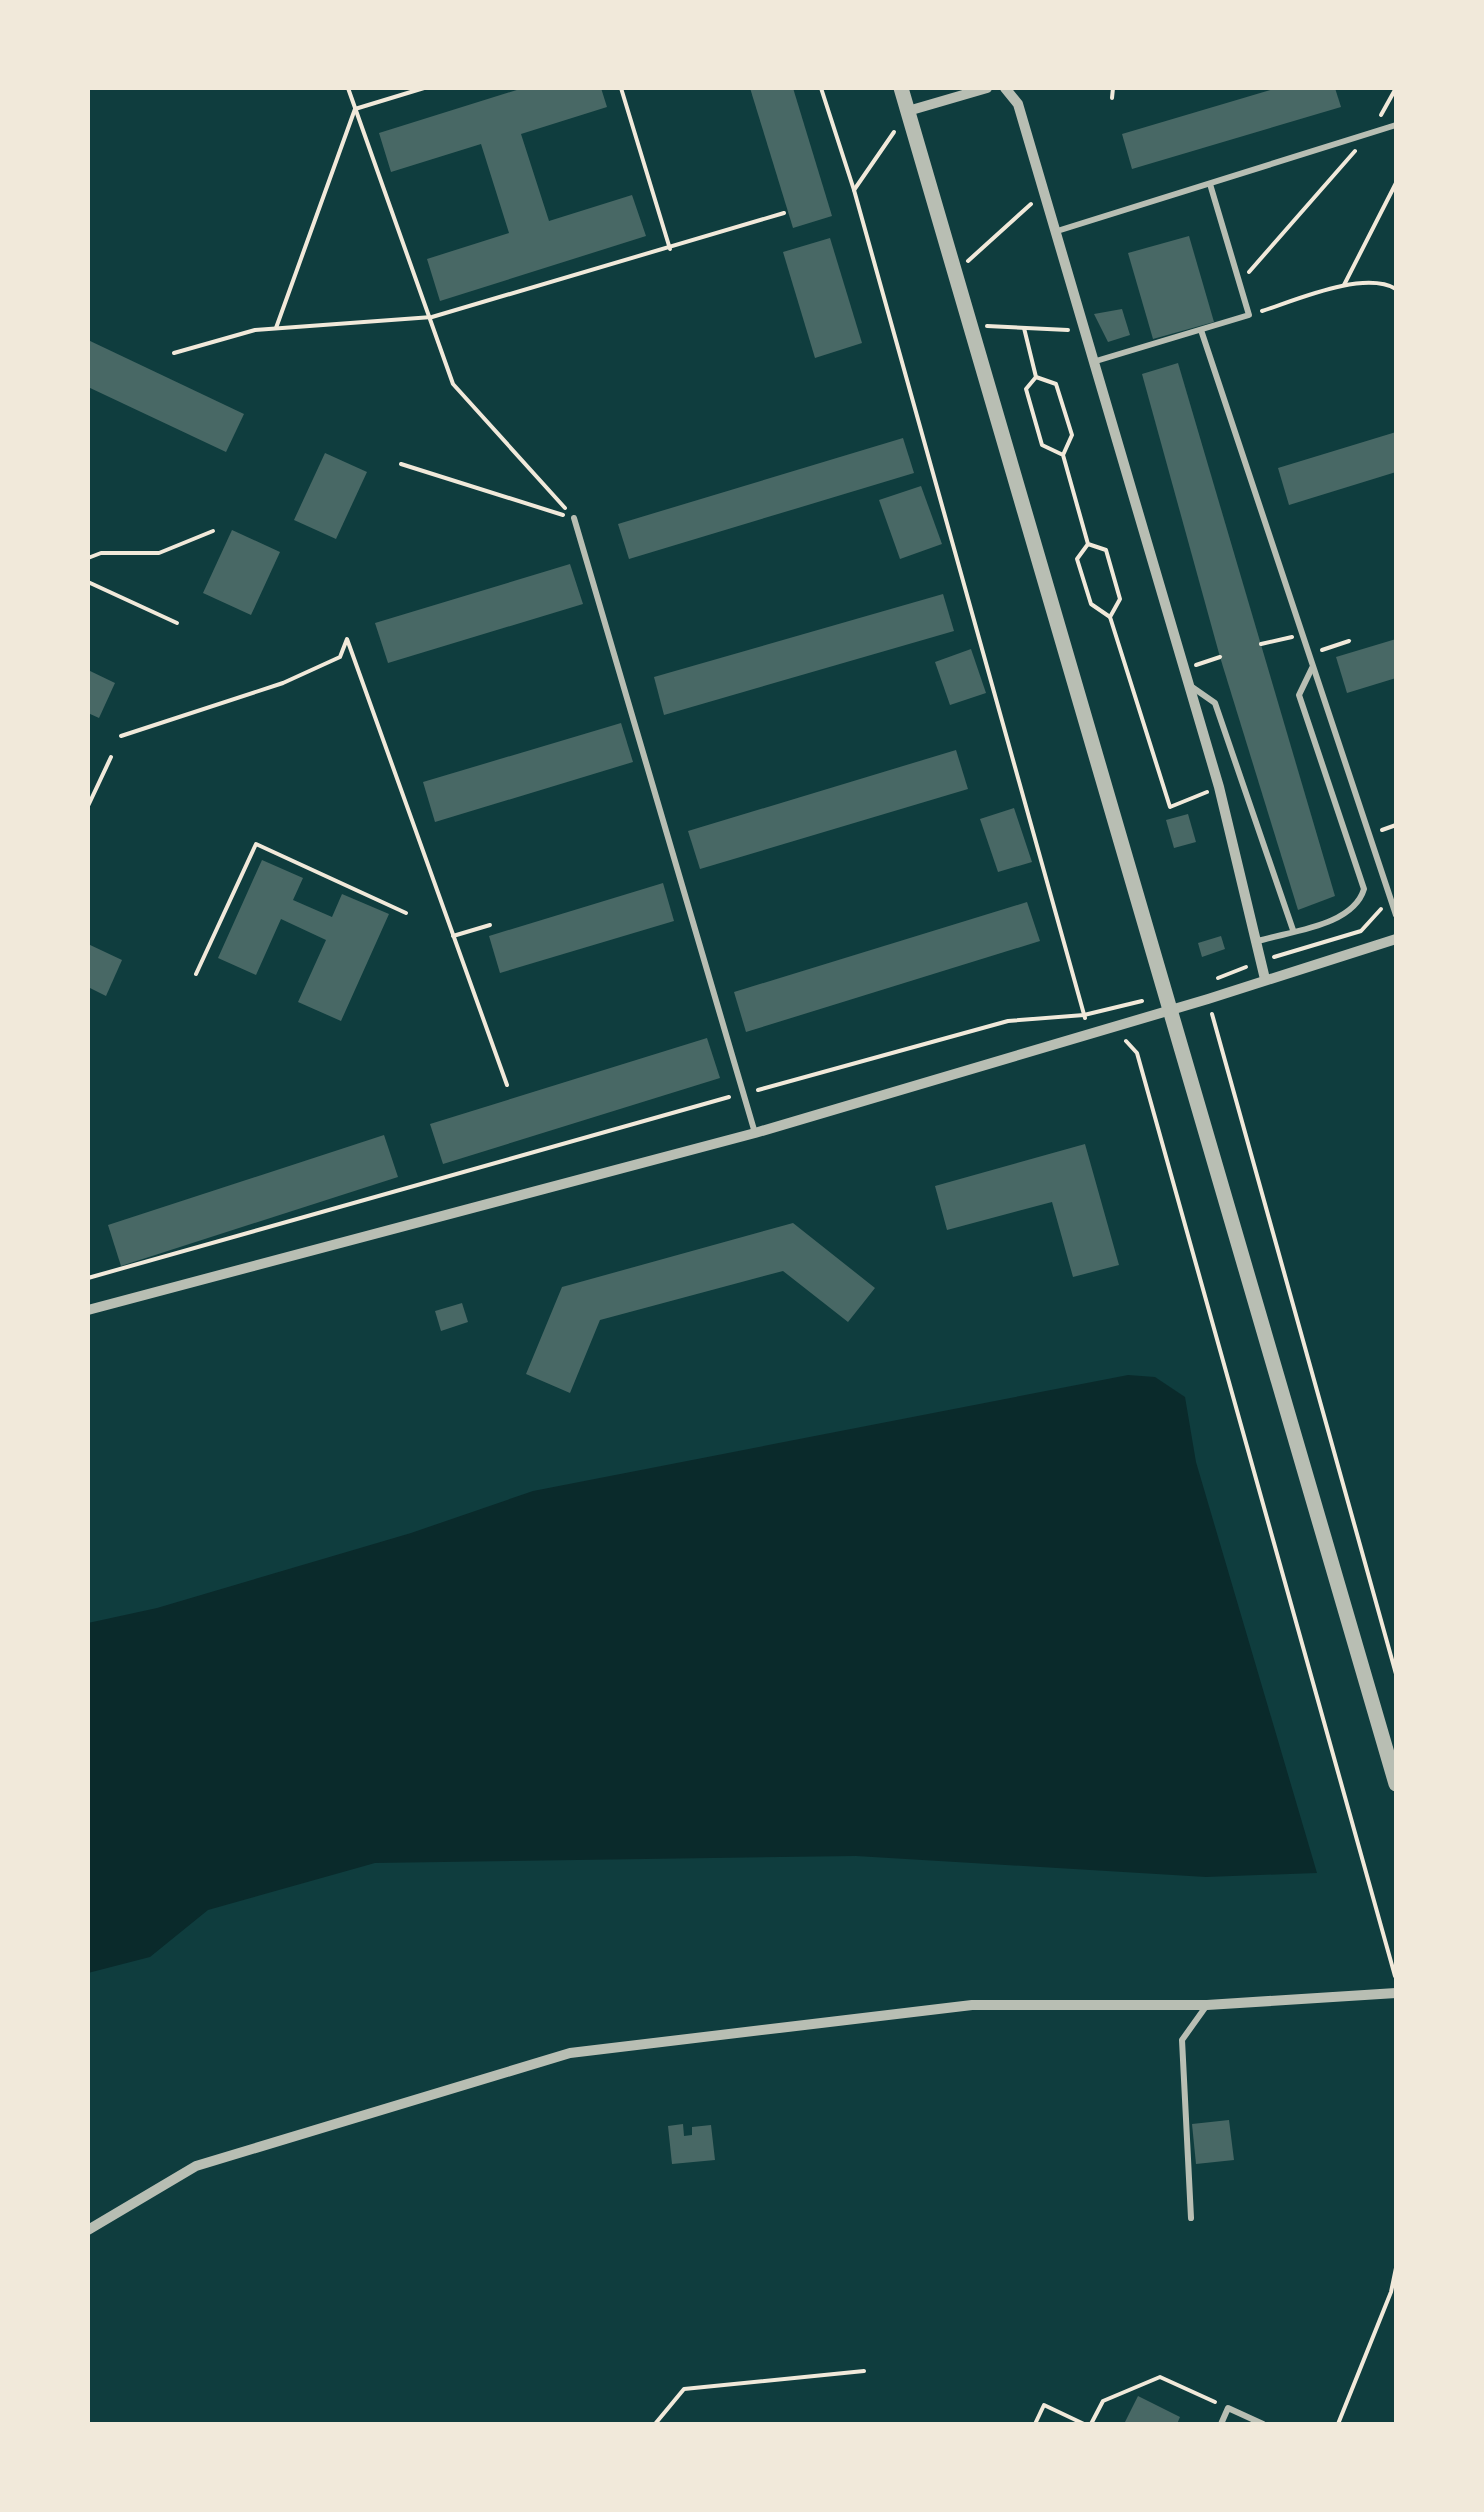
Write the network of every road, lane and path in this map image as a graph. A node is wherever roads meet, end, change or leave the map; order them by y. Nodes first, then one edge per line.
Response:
1 (348, 88) edge
2 (424, 88) edge
3 (621, 88) edge
4 (821, 88) edge
5 (901, 88) edge
6 (987, 88) edge
7 (1005, 88) edge
8 (1113, 88) edge
9 (1396, 88) edge
10 (1112, 98) dead end
11 (355, 109) junction
12 (908, 111) junction
13 (1396, 125) edge
14 (1371, 133) junction
15 (1396, 182) edge
16 (1210, 184) junction
17 (854, 190) junction
18 (1042, 194) junction
19 (784, 213) dead end
20 (1052, 233) junction
21 (670, 249) junction
22 (954, 275) junction
23 (1240, 284) junction
24 (1344, 285) junction
25 (1396, 290) edge
26 (1249, 315) junction
27 (432, 317) junction
28 (968, 325) junction
29 (1024, 328) junction
30 (276, 329) junction
31 (1202, 330) junction
32 (1086, 331) junction
33 (174, 354) dead end
34 (1096, 361) junction
35 (1036, 377) junction
36 (1062, 455) junction
37 (400, 464) dead end
38 (574, 518) junction
39 (213, 531) dead end
40 (1088, 544) junction
41 (88, 558) edge
42 (88, 582) edge
43 (1110, 617) junction
44 (177, 623) dead end
45 (1302, 635) junction
46 (1348, 642) dead end
47 (1261, 644) dead end
48 (1330, 648) dead end
49 (1220, 657) dead end
50 (1312, 666) junction
51 (1184, 670) junction
52 (1188, 684) junction
53 (121, 736) dead end
54 (111, 756) dead end
55 (393, 768) junction
56 (402, 772) dead end
57 (1219, 788) junction
58 (88, 806) edge
59 (406, 913) dead end
60 (1396, 915) edge
61 (490, 926) dead end
62 (1293, 930) junction
63 (453, 936) junction
64 (1396, 939) edge
65 (1258, 941) junction
66 (196, 974) dead end
67 (1266, 978) junction
68 (1208, 1000) junction
69 (1172, 1010) junction
70 (1089, 1035) junction
71 (506, 1086) dead end
72 (755, 1132) junction
73 (88, 1310) edge
74 (1396, 1674) edge
75 (1396, 1784) edge
76 (1396, 1981) edge
77 (1396, 1993) edge
78 (1207, 2005) junction
79 (1191, 2218) dead end
80 (88, 2230) edge
81 (1396, 2268) edge
82 (864, 2370) dead end
83 (1228, 2408) junction
84 (655, 2424) edge
85 (1035, 2424) edge
86 (1084, 2424) edge
87 (1091, 2424) edge
88 (1220, 2424) edge
89 (1263, 2424) edge
90 (1338, 2424) edge

1 - 11 path
2 - 11 path
3 - 21 path
4 - 17 path
5 - 12 street
6 - 12 street
7 - 18 street
8 - 10 path
9 - 14 path
11 - 27 path
11 - 30 path
12 - 17 path
12 - 22 street
13 - 14 lane
14 - 16 lane
14 - 23 path
15 - 24 path
16 - 20 lane
16 - 23 lane
17 - 70 path
18 - 20 street
18 - 22 path
19 - 21 path
20 - 32 street
21 - 27 path
22 - 28 street
23 - 26 lane
24 - 25 path
24 - 26 path
26 - 31 lane
27 - 30 path
27 - 38 path
28 - 29 path
28 - 69 street
29 - 32 path
29 - 35 path
30 - 33 path
31 - 34 lane
31 - 45 lane
32 - 34 street
34 - 51 street
35 - 36 path
35 - 36 path
36 - 40 path
37 - 38 path
38 - 72 lane
39 - 41 path
40 - 43 path
40 - 43 path
42 - 44 path
43 - 57 path
45 - 47 path
45 - 50 lane
46 - 48 path
49 - 51 path
50 - 60 lane
50 - 62 lane
51 - 52 street
52 - 57 street
52 - 62 lane
53 - 55 path
54 - 58 path
55 - 56 path
55 - 63 path
57 - 65 street
59 - 66 path
61 - 63 path
62 - 65 lane
63 - 71 path
64 - 67 street
65 - 67 street
67 - 68 street
68 - 69 street
68 - 74 path
69 - 70 street
69 - 75 street
70 - 72 street
70 - 76 path
72 - 73 street
77 - 78 street
78 - 79 lane
78 - 80 street
81 - 90 path
82 - 84 path
83 - 87 path
83 - 88 lane
83 - 89 lane
85 - 86 path

